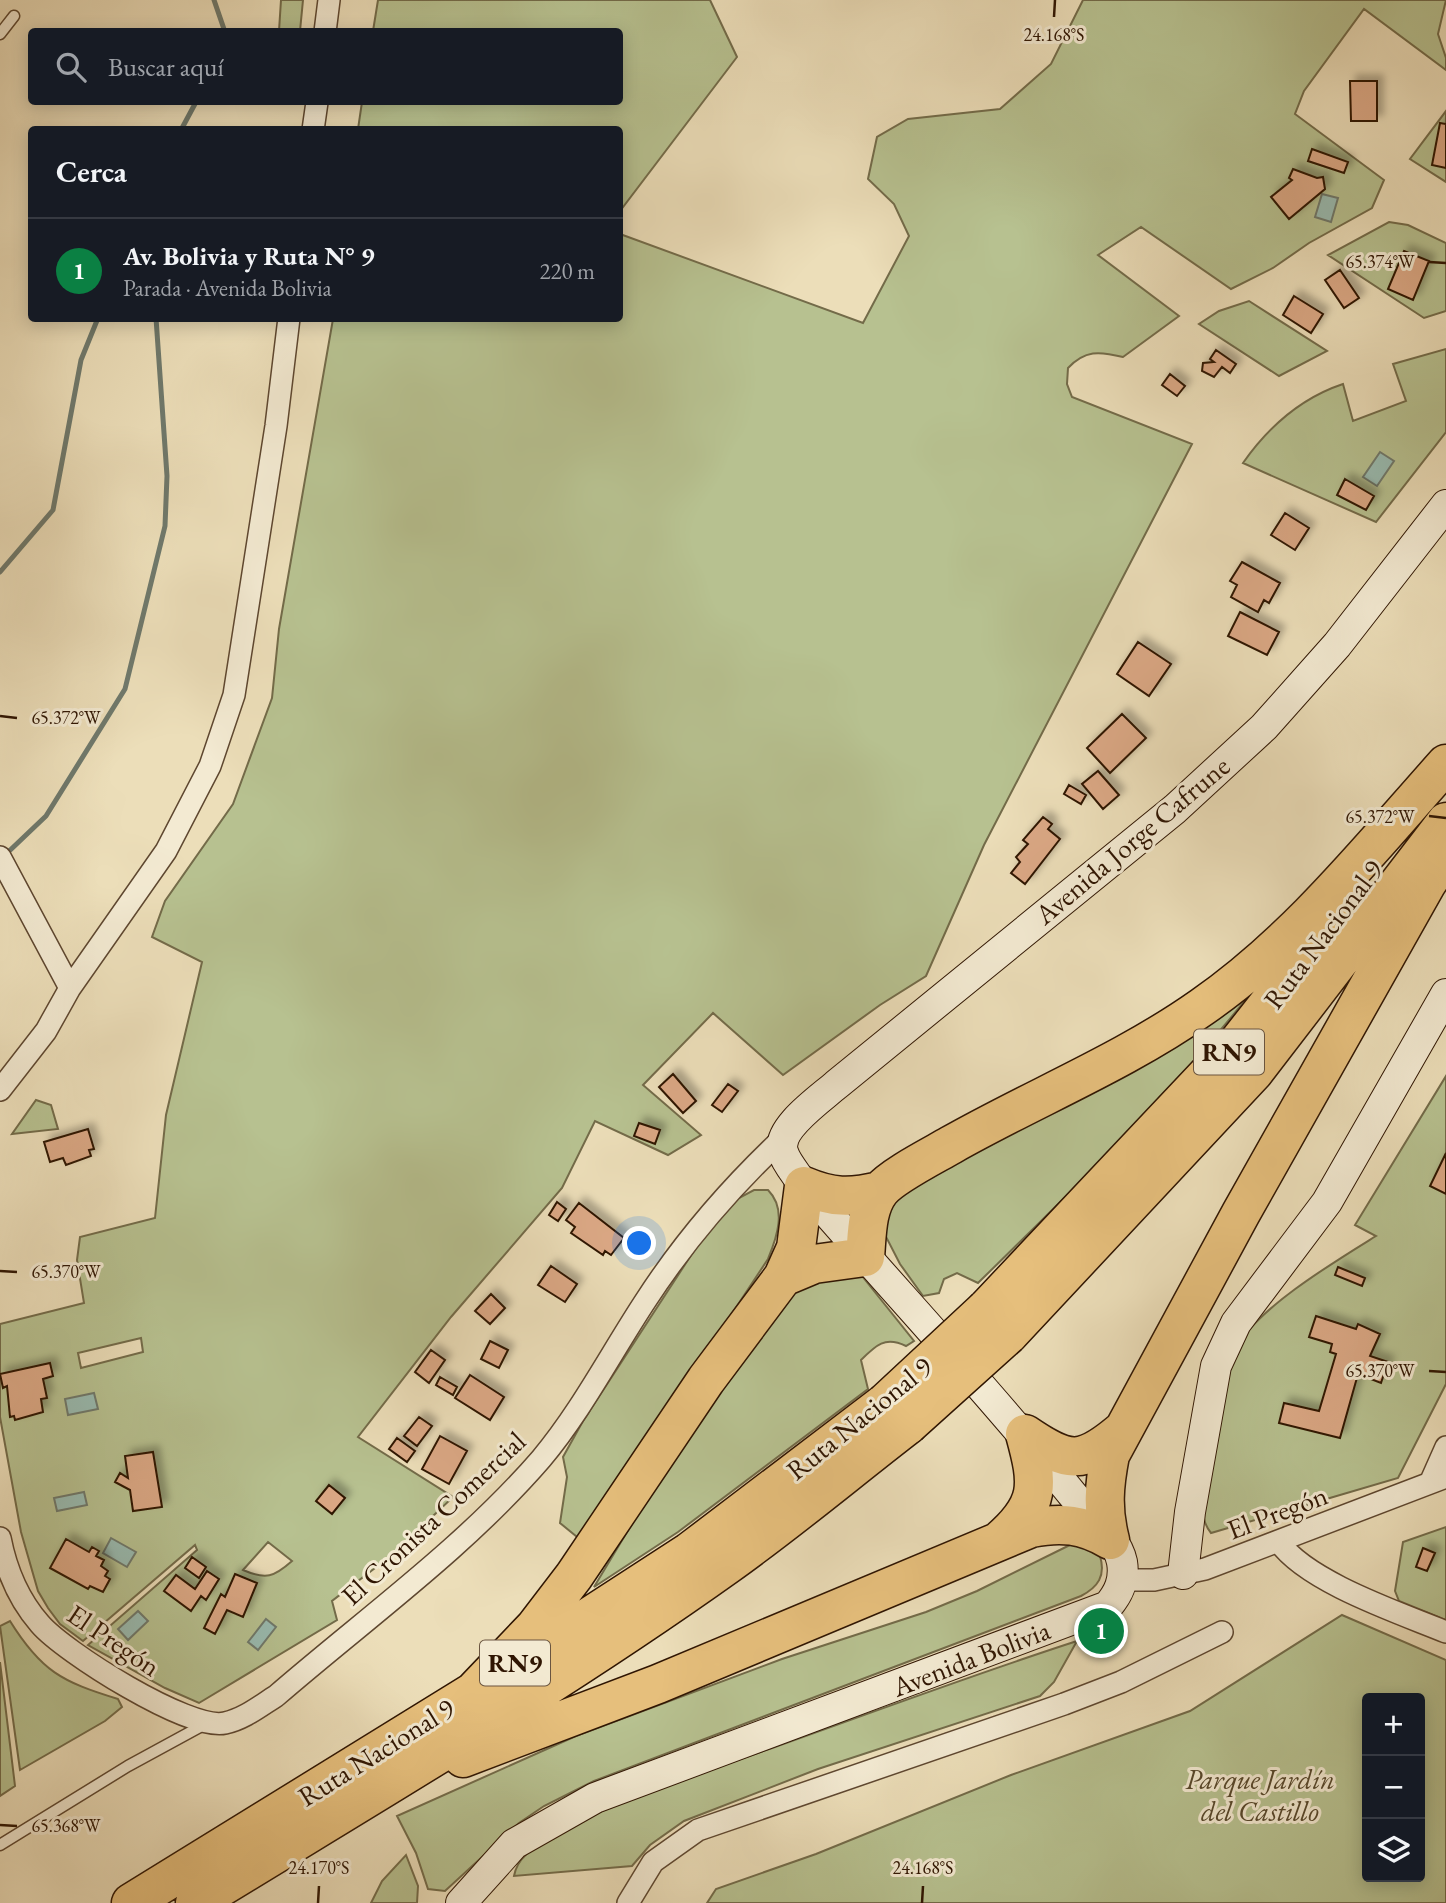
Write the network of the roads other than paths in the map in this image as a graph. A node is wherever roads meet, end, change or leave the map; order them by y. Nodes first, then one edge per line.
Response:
1 (329, 0) edge
2 (14, 16) dead end
3 (326, 28) edge
4 (0, 34) edge
5 (317, 105) edge
6 (314, 126) edge
7 (289, 322) edge
8 (1446, 505) edge
9 (1446, 764) edge
10 (1446, 773) edge
11 (1446, 822) edge
12 (1446, 855) edge
13 (0, 857) edge
14 (70, 988) junction
15 (1446, 994) edge
16 (0, 1090) edge
17 (782, 1139) junction
18 (804, 1186) junction
19 (880, 1191) junction
20 (866, 1258) junction
21 (783, 1277) junction
22 (997, 1322) junction
23 (896, 1414) junction
24 (1123, 1430) junction
25 (1025, 1434) junction
26 (1446, 1447) edge
27 (1438, 1480) edge
28 (0, 1538) edge
29 (1110, 1539) junction
30 (1279, 1542) junction
31 (995, 1544) junction
32 (1183, 1574) junction
33 (1123, 1580) junction
34 (1222, 1632) dead end
35 (1446, 1632) edge
36 (473, 1692) junction
37 (207, 1723) junction
38 (367, 1797) junction
39 (0, 1845) edge
40 (131, 1903) edge
41 (195, 1903) edge
42 (461, 1903) edge
43 (628, 1903) edge

1 - 3 street
2 - 4 lane
5 - 6 street
7 - 14 street
8 - 17 street, Avenida Jorge Cafrune
9 - 19 highway
10 - 22 highway, Ruta Nacional 9 / RN9
11 - 22 highway, Ruta Nacional 9 / RN9
12 - 24 highway
13 - 14 street
14 - 16 street
15 - 32 street
17 - 18 street
17 - 37 street, El Cronista Comercial
18 - 19 highway
18 - 20 street
18 - 21 highway
19 - 20 highway
20 - 21 highway
20 - 25 street
21 - 36 highway
22 - 23 highway, Ruta Nacional 9 / RN9, bridge
23 - 36 highway, Ruta Nacional 9 / RN9
23 - 38 highway, Ruta Nacional 9 / RN9
24 - 25 highway
24 - 29 highway
25 - 29 street
25 - 31 highway
26 - 27 street
27 - 30 street, El Pregón
28 - 37 street, El Pregón
29 - 31 highway
29 - 33 street
30 - 32 street, El Pregón
30 - 35 street
31 - 38 highway
32 - 33 street, El Pregón
33 - 42 street, Avenida Bolivia
34 - 43 street
36 - 40 highway, Ruta Nacional 9 / RN9
37 - 39 lane
38 - 41 highway, Ruta Nacional 9 / RN9

